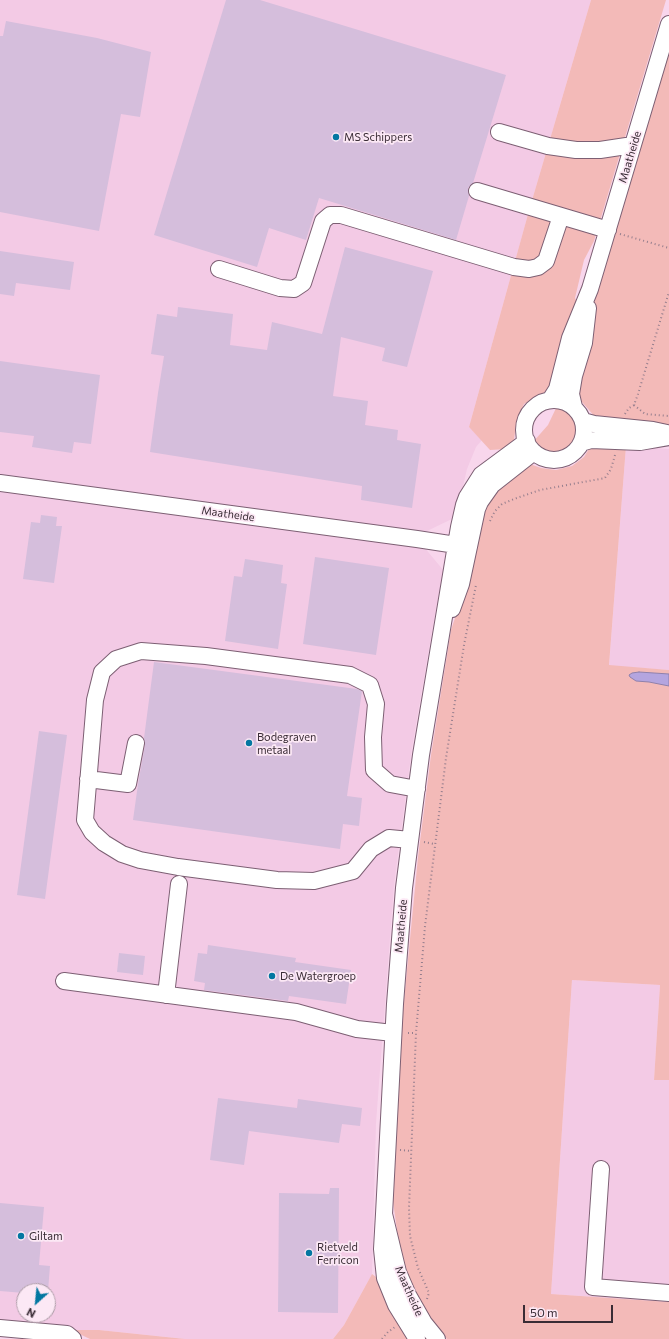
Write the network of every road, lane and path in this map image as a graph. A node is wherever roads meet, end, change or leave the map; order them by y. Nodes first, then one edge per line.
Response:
1 (669, 24) edge
2 (499, 132) dead end
3 (633, 145) junction
4 (477, 191) dead end
5 (561, 216) junction
6 (608, 230) junction
7 (669, 248) edge
8 (219, 269) dead end
9 (590, 289) junction
10 (669, 292) edge
11 (550, 400) junction
12 (634, 405) junction
13 (574, 407) junction
14 (669, 416) edge
15 (583, 421) junction
16 (669, 433) edge
17 (619, 434) junction
18 (669, 437) edge
19 (581, 443) junction
20 (530, 447) junction
21 (0, 482) edge
22 (489, 524) dead end
23 (462, 546) junction
24 (477, 579) dead end
25 (136, 742) dead end
26 (88, 778) junction
27 (417, 789) junction
28 (410, 840) junction
29 (179, 884) dead end
30 (64, 981) dead end
31 (166, 995) junction
32 (393, 1032) junction
33 (601, 1169) dead end
34 (384, 1214) junction
35 (669, 1293) edge
36 (415, 1308) junction
37 (405, 1321) junction
38 (0, 1328) edge
39 (73, 1339) edge
40 (382, 1339) edge
41 (417, 1339) edge
42 (437, 1339) edge

1 - 3 street, Maatheide
2 - 3 street
3 - 6 street, Maatheide
4 - 5 street
5 - 6 street
5 - 8 street
6 - 7 path
6 - 9 street, Maatheide
9 - 11 street, Maatheide
9 - 13 street, Maatheide
10 - 12 path
11 - 13 street
11 - 20 street
12 - 14 path
12 - 17 path
13 - 15 street, Maatheide
15 - 17 street
15 - 19 street
16 - 17 street
17 - 18 street
17 - 19 street
17 - 22 path
19 - 20 street
20 - 23 street, Maatheide
21 - 23 street, Maatheide
23 - 27 street, Maatheide
24 - 36 path
25 - 26 street
26 - 27 street
26 - 28 street
27 - 28 street, Maatheide
28 - 32 street, Maatheide
29 - 31 street
30 - 31 street
31 - 32 street
32 - 34 street, Maatheide
33 - 35 street
34 - 36 street, Maatheide
34 - 37 street, Maatheide
36 - 42 street, Maatheide
37 - 40 path
37 - 41 street, Maatheide
38 - 39 street

